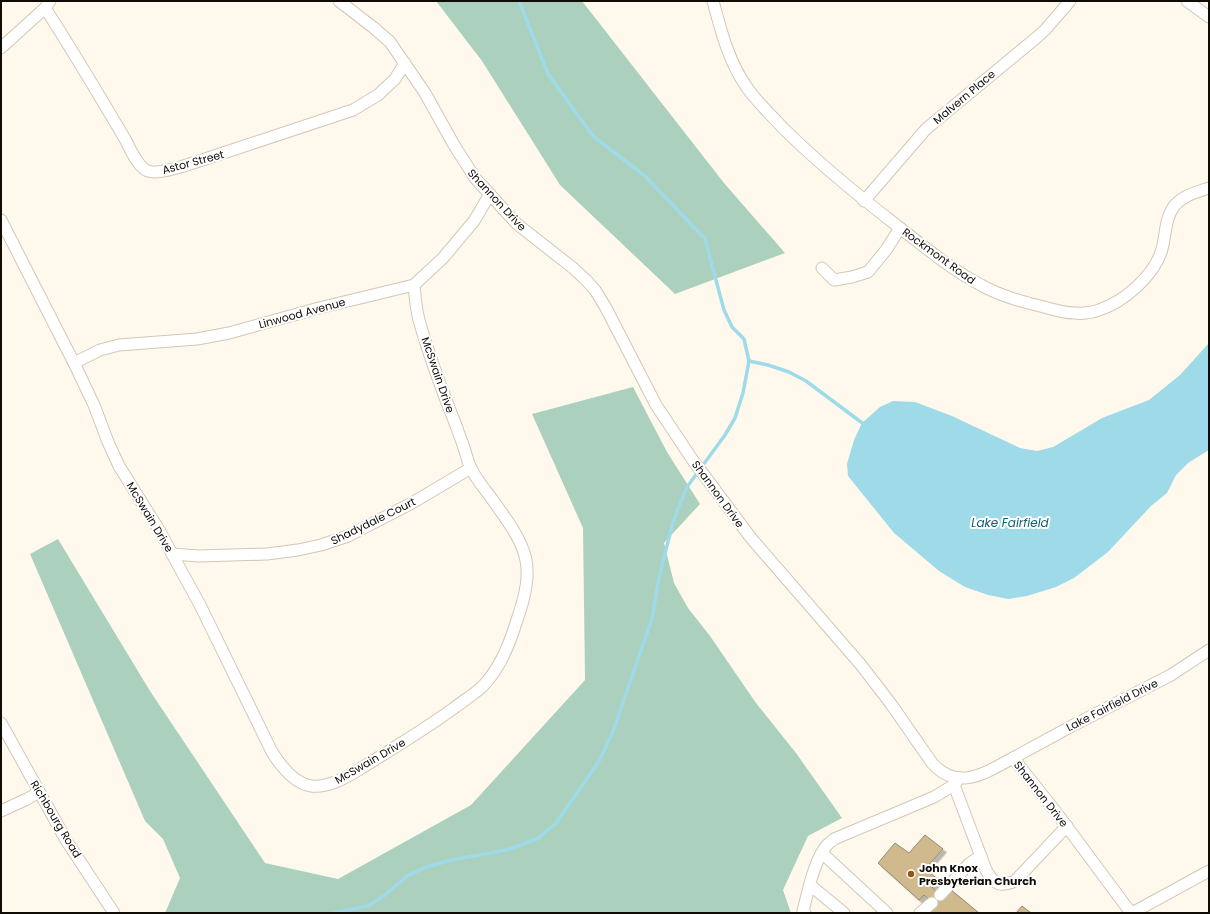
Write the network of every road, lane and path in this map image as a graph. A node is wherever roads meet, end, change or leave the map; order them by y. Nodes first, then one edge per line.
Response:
1 (339, 1) edge
2 (713, 1) edge
3 (1070, 1) edge
4 (1187, 1) edge
5 (48, 4) edge
6 (1209, 17) edge
7 (1, 48) edge
8 (405, 63) junction
9 (1209, 188) edge
10 (490, 194) junction
11 (864, 201) junction
12 (1, 220) edge
13 (900, 228) junction
14 (822, 268) dead end
15 (414, 285) junction
16 (74, 363) junction
17 (470, 468) junction
18 (172, 554) junction
19 (1209, 650) edge
20 (1, 723) edge
21 (1013, 758) junction
22 (956, 781) junction
23 (39, 792) junction
24 (1, 811) edge
25 (1067, 826) junction
26 (822, 853) junction
27 (981, 856) junction
28 (1209, 871) edge
29 (810, 885) junction
30 (114, 913) edge
31 (805, 913) edge
32 (844, 913) edge
33 (887, 913) edge
34 (920, 913) edge
35 (1131, 913) edge

1 - 8 street, Shannon Drive
2 - 11 street, Rockmont Road
3 - 11 street, Malvern Place
4 - 6 street
5 - 7 street
5 - 8 street, Astor Street
8 - 10 street, Shannon Drive
9 - 13 street, Rockmont Road
10 - 15 street, Linwood Avenue
10 - 22 street, Shannon Drive
11 - 13 street, Rockmont Road
12 - 16 street, McSwain Drive
13 - 14 street
15 - 16 street, Linwood Avenue
15 - 17 street, McSwain Drive
16 - 18 street, McSwain Drive
17 - 18 street, Shadydale Court
17 - 18 street, McSwain Drive
19 - 21 street, Lake Fairfield Drive
20 - 23 street, Richbourg Road
21 - 22 street, Shannon Drive
21 - 25 street, Shannon Drive
22 - 26 street
22 - 27 street
23 - 24 street
23 - 30 street, Richbourg Road
25 - 27 street
25 - 35 street, Shannon Drive
26 - 29 street
26 - 33 street
27 - 34 street
28 - 35 street
29 - 31 street
29 - 32 street

